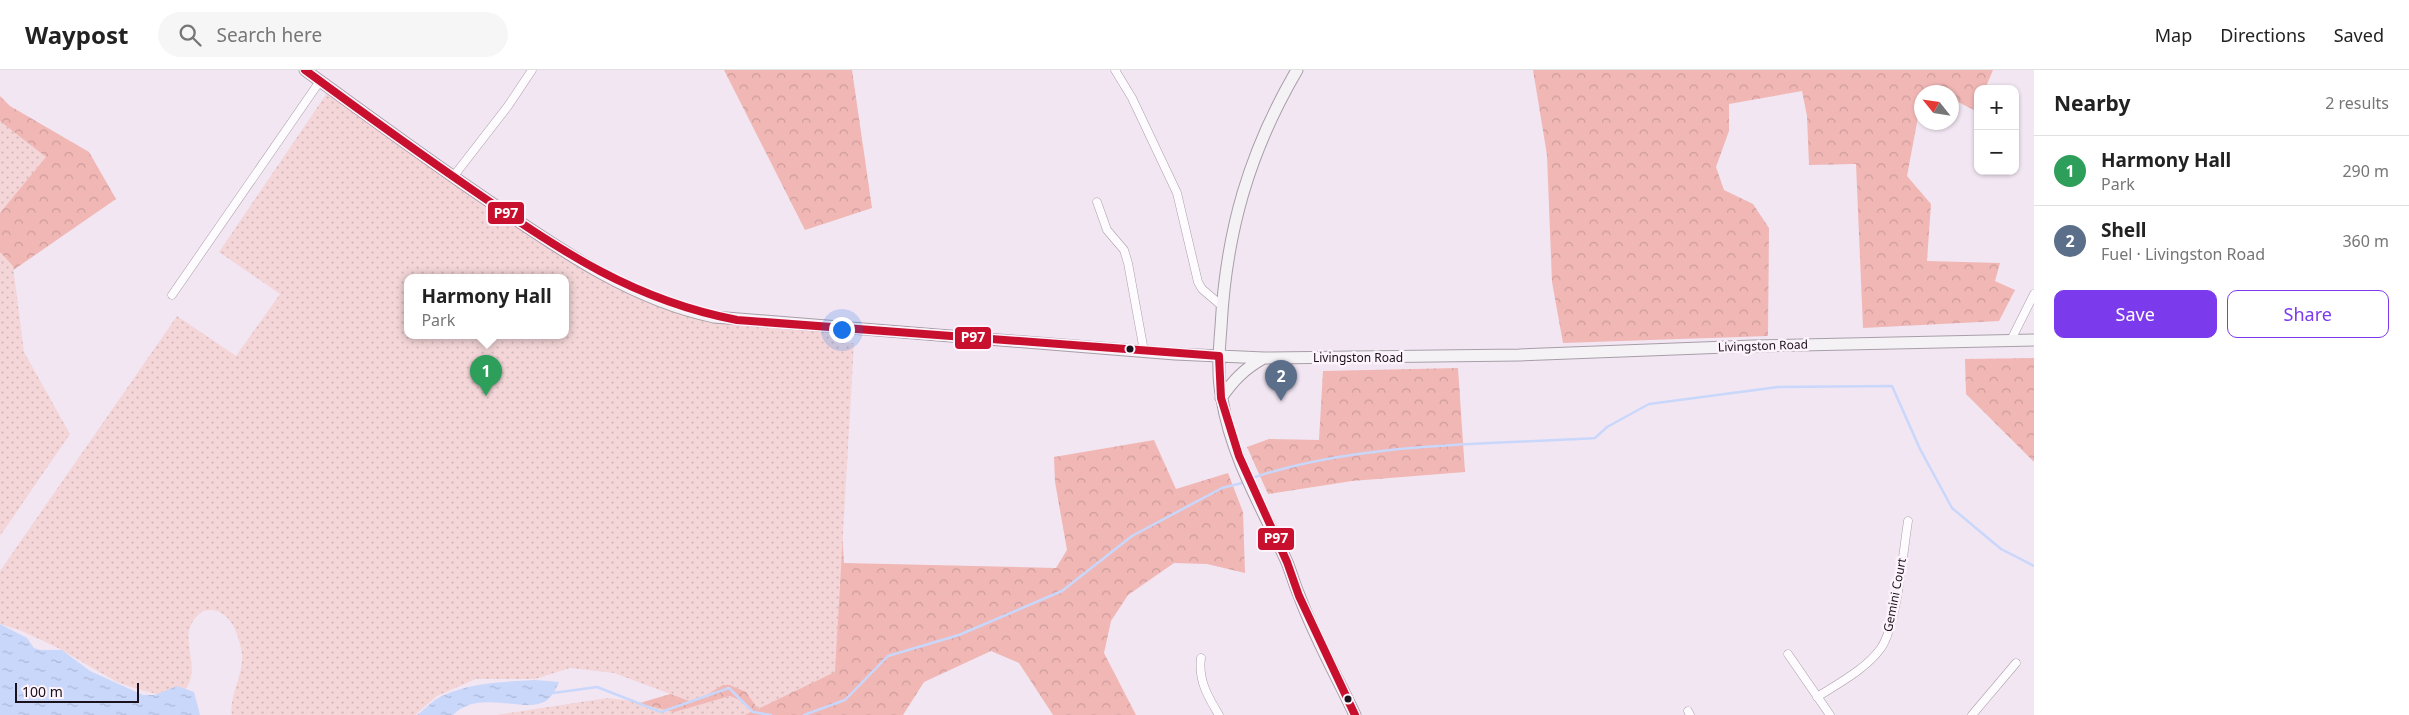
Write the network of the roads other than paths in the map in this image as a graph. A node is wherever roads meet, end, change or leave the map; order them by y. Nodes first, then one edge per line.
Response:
1 (305, 70) edge
2 (532, 70) edge
3 (1115, 70) edge
4 (1297, 70) edge
5 (320, 81) junction
6 (453, 177) junction
7 (1097, 202) dead end
8 (2034, 294) edge
9 (172, 295) dead end
10 (1222, 306) junction
11 (2011, 340) junction
12 (2034, 340) edge
13 (1144, 351) junction
14 (1220, 356) junction
15 (1264, 358) junction
16 (1221, 398) junction
17 (1908, 521) dead end
18 (1788, 654) dead end
19 (1201, 658) dead end
20 (2016, 663) dead end
21 (1818, 697) junction
22 (1975, 714) edge
23 (1219, 715) edge
24 (1355, 715) edge
25 (1830, 715) edge

1 - 5 main road, Livingston Road
2 - 6 street
3 - 10 street
4 - 10 main road
5 - 6 main road, Livingston Road
5 - 9 street
6 - 13 main road, Livingston Road
7 - 13 street
8 - 11 street
10 - 14 main road
11 - 12 main road, Livingston Road
11 - 15 main road, Livingston Road
13 - 14 main road, Livingston Road
14 - 15 main road, Livingston Road
14 - 16 main road
15 - 16 main road
16 - 24 main road
17 - 21 street, Gemini Court
18 - 21 street
19 - 23 street
20 - 22 street
21 - 25 street

